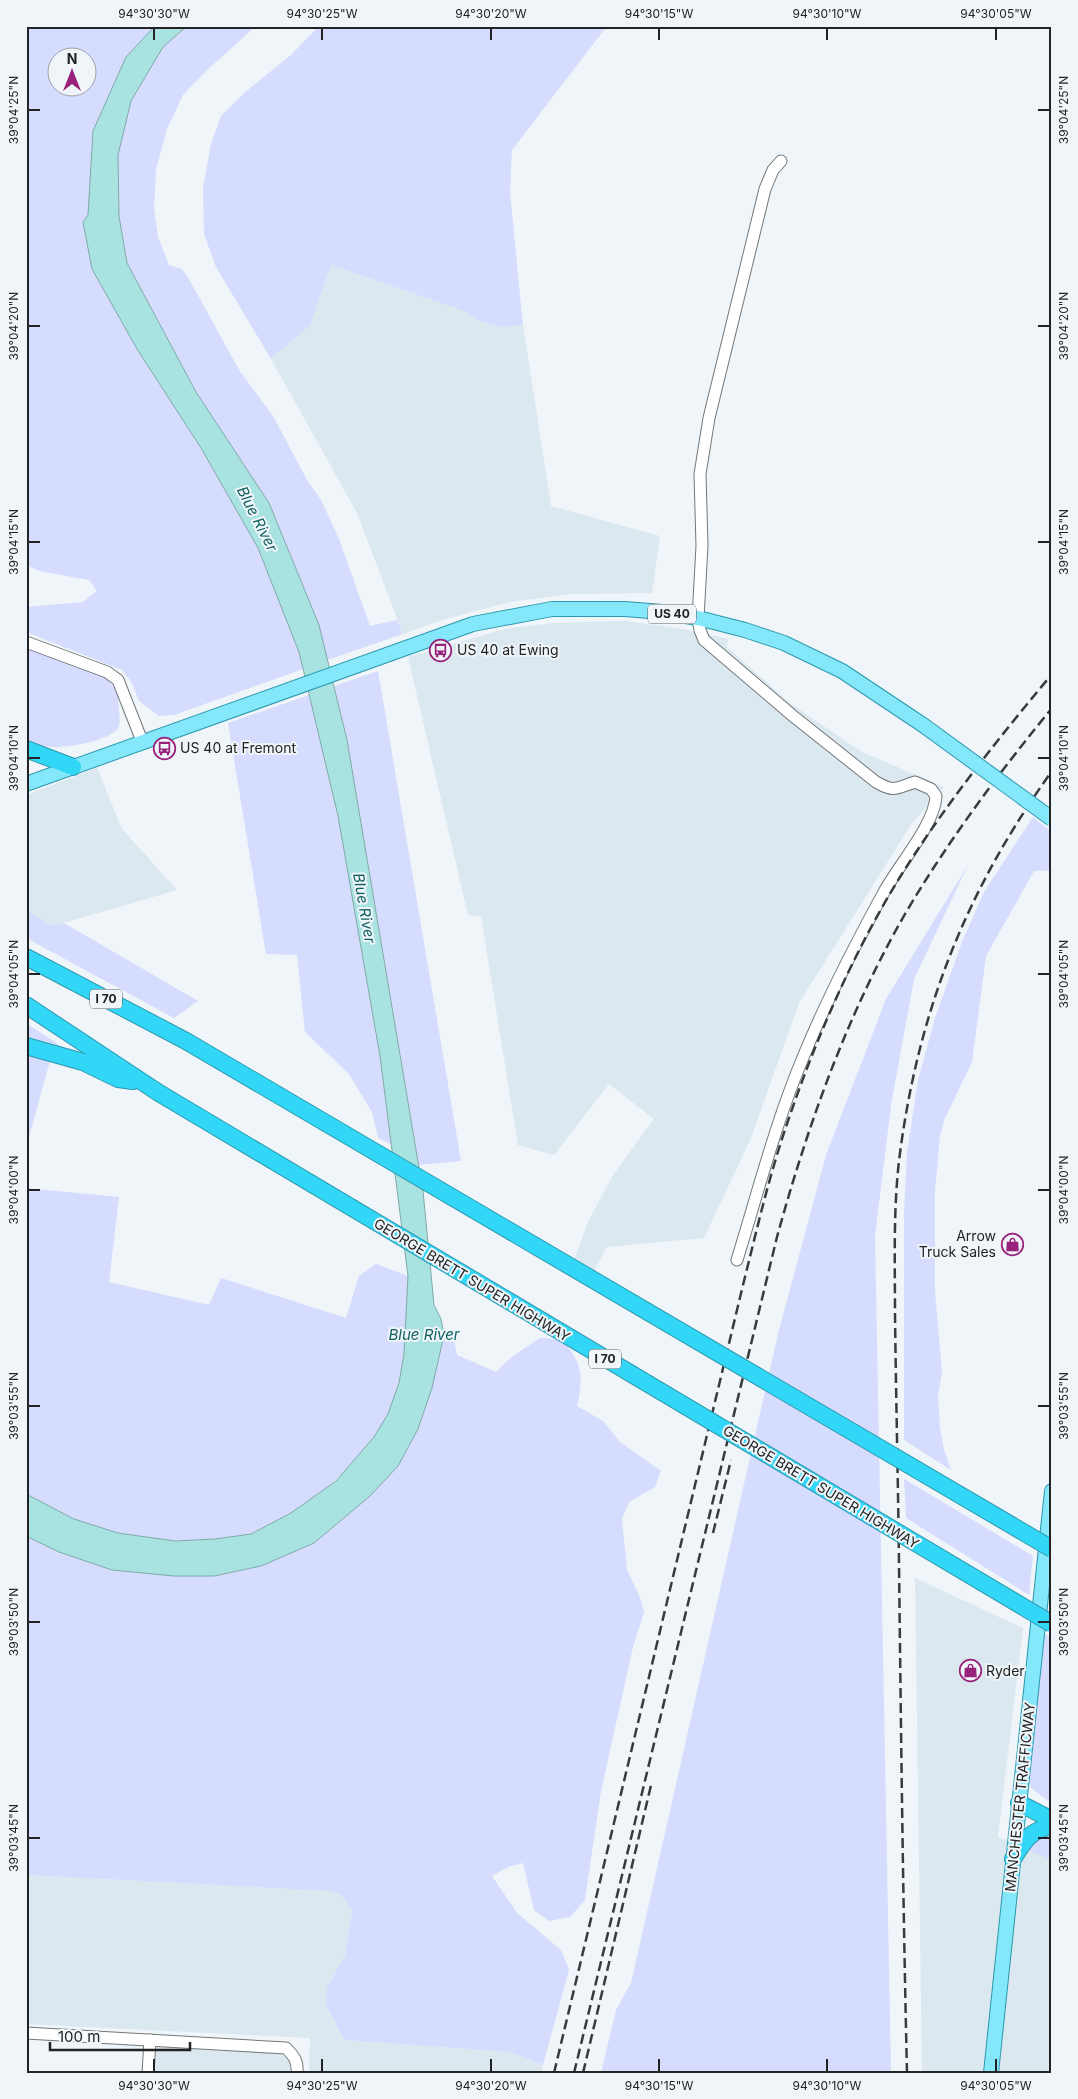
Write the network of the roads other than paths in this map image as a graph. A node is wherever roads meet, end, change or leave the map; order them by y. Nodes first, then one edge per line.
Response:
1 (781, 161) dead end
2 (698, 618) junction
3 (26, 642) edge
4 (142, 741) junction
5 (26, 749) edge
6 (73, 768) junction
7 (26, 784) edge
8 (1052, 819) edge
9 (26, 957) edge
10 (26, 1005) edge
11 (26, 1046) edge
12 (143, 1083) junction
13 (737, 1260) dead end
14 (1052, 1491) edge
15 (1052, 1549) edge
16 (1052, 1624) edge
17 (1019, 1803) junction
18 (1052, 1810) edge
19 (1052, 1820) edge
20 (1052, 1826) edge
21 (1013, 1859) junction
22 (26, 2033) edge
23 (150, 2040) junction
24 (148, 2073) edge
25 (297, 2073) edge
26 (991, 2073) edge

1 - 2 street
2 - 4 main road, US 40
2 - 8 main road, US 40, bridge
2 - 13 street
3 - 4 street
4 - 6 main road, US 40
5 - 6 highway
6 - 7 main road, US 40
9 - 15 highway, I 70, bridge
10 - 12 highway, GEORGE BRETT SUPER HIGHWAY / I 70
11 - 12 highway
12 - 16 highway, GEORGE BRETT SUPER HIGHWAY / I 70, bridge
14 - 17 main road, MANCHESTER TRAFFICWAY
17 - 18 highway
17 - 19 highway
17 - 21 main road, MANCHESTER TRAFFICWAY
20 - 21 highway
21 - 26 main road, MANCHESTER TRAFFICWAY
22 - 23 street
23 - 24 street
23 - 25 street

